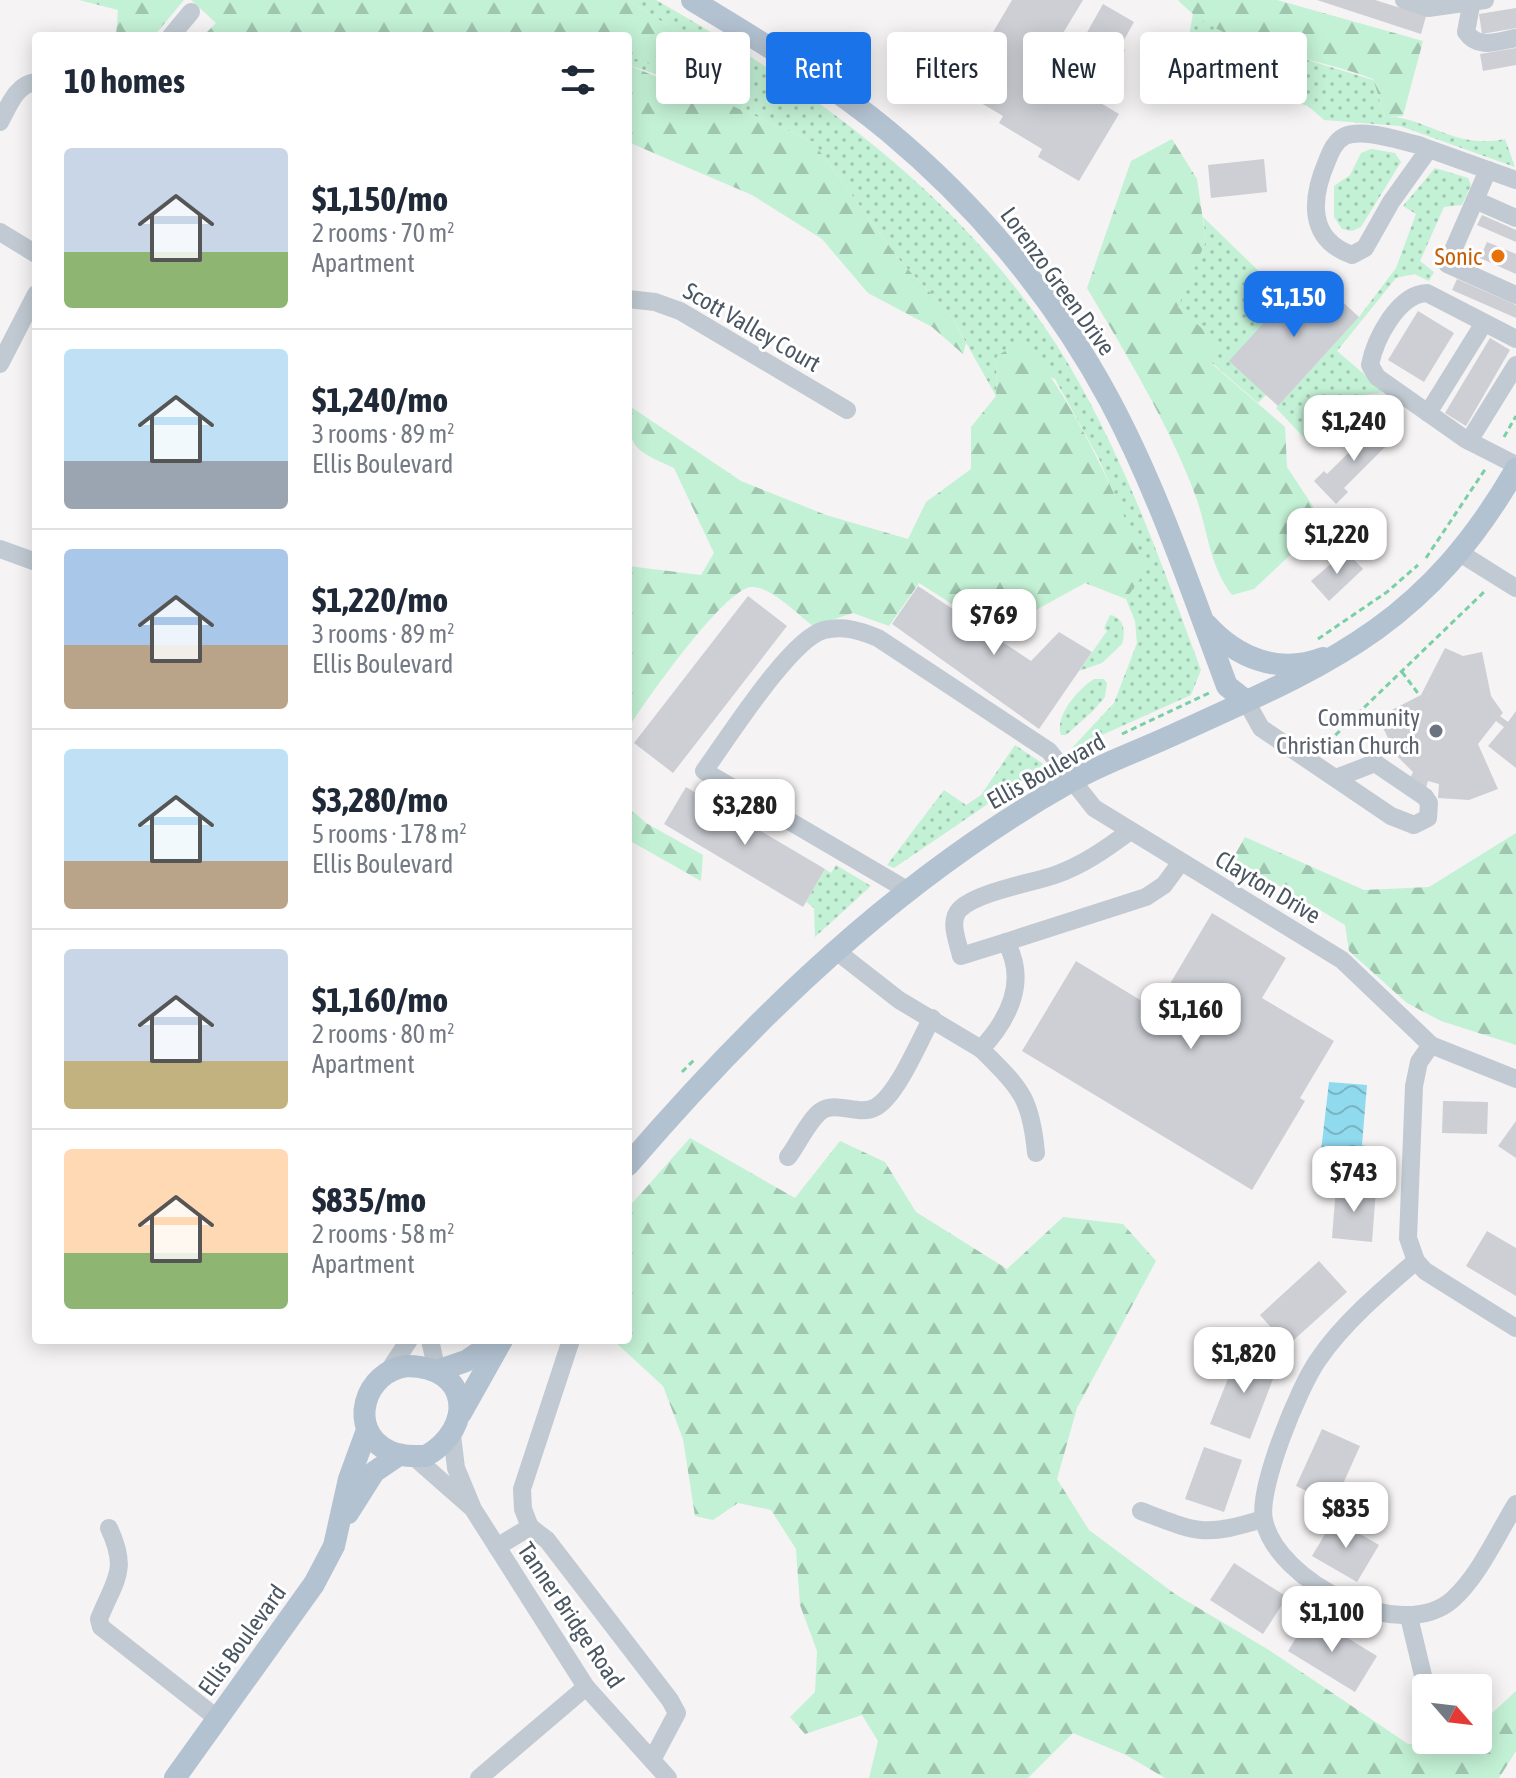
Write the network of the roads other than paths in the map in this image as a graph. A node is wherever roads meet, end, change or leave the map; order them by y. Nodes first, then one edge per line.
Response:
1 (692, 0) edge
2 (1404, 0) edge
3 (1476, 1) edge
4 (1441, 3) edge
5 (191, 12) dead end
6 (174, 32) edge
7 (1516, 38) edge
8 (32, 82) edge
9 (0, 122) edge
10 (1429, 149) junction
11 (1488, 170) junction
12 (1516, 180) edge
13 (1475, 200) junction
14 (1516, 218) edge
15 (0, 232) edge
16 (32, 252) edge
17 (1516, 295) edge
18 (632, 299) edge
19 (32, 302) edge
20 (1484, 323) junction
21 (1516, 339) edge
22 (0, 364) edge
23 (1516, 365) edge
24 (847, 410) dead end
25 (1428, 413) junction
26 (1469, 441) junction
27 (1516, 467) edge
28 (0, 549) edge
29 (1460, 553) junction
30 (32, 561) edge
31 (1516, 588) edge
32 (1195, 602) junction
33 (1362, 643) junction
34 (1246, 701) junction
35 (1336, 778) junction
36 (1071, 781) junction
37 (1130, 831) junction
38 (1181, 862) junction
39 (907, 890) junction
40 (1006, 942) junction
41 (835, 950) junction
42 (932, 1018) junction
43 (1431, 1045) junction
44 (981, 1049) junction
45 (1516, 1079) edge
46 (1036, 1153) dead end
47 (788, 1157) dead end
48 (632, 1160) edge
49 (1416, 1261) junction
50 (1516, 1328) edge
51 (406, 1344) edge
52 (431, 1344) edge
53 (493, 1344) edge
54 (497, 1344) edge
55 (570, 1344) edge
56 (390, 1369) junction
57 (437, 1371) junction
58 (461, 1413) junction
59 (367, 1430) junction
60 (452, 1435) junction
61 (406, 1456) junction
62 (1516, 1504) edge
63 (473, 1509) junction
64 (1141, 1511) dead end
65 (1263, 1519) junction
66 (340, 1527) junction
67 (530, 1527) junction
68 (109, 1528) dead end
69 (497, 1547) junction
70 (1409, 1617) junction
71 (1423, 1674) edge
72 (586, 1687) junction
73 (218, 1719) junction
74 (652, 1760) junction
75 (175, 1778) edge
76 (479, 1778) edge
77 (668, 1778) edge

1 - 32 main road, Lorenzo Green Drive
2 - 4 street
3 - 4 street
3 - 7 street
5 - 6 street
8 - 9 street
10 - 10 street
10 - 11 street
11 - 12 street
11 - 13 street
13 - 14 street
13 - 17 street
15 - 16 street
18 - 24 street, Scott Valley Court
19 - 22 street
20 - 21 street
20 - 25 street
20 - 25 street
23 - 26 street
25 - 26 street
26 - 27 street
27 - 29 main road, Ellis Boulevard
28 - 30 street
29 - 31 street
29 - 33 main road, Ellis Boulevard
32 - 33 main road
32 - 34 main road, Lorenzo Green Drive
33 - 34 main road, Ellis Boulevard
34 - 35 street
34 - 36 main road, Ellis Boulevard
35 - 35 street
36 - 37 street, Clayton Drive
36 - 39 main road, Ellis Boulevard
36 - 39 street, Clayton Drive
37 - 38 street, Clayton Drive
37 - 40 street
38 - 40 street
38 - 43 street, Clayton Drive
39 - 41 main road, Ellis Boulevard
40 - 44 street
41 - 42 street
41 - 48 main road, Ellis Boulevard
42 - 44 street
42 - 47 street
43 - 45 street, Clayton Drive
43 - 49 street
44 - 46 street
49 - 50 street
49 - 65 street
51 - 56 street
52 - 57 street
53 - 57 main road
54 - 58 main road
55 - 67 street
56 - 57 main road
56 - 59 main road
57 - 58 main road
58 - 60 main road
59 - 61 main road
59 - 66 main road, Ellis Boulevard
60 - 61 main road
60 - 63 street, Tanner Bridge Road
61 - 63 street, Tanner Bridge Road
61 - 66 main road, Ellis Boulevard
62 - 70 street
63 - 69 street, Tanner Bridge Road
64 - 65 street
65 - 70 street
66 - 73 main road, Ellis Boulevard
67 - 69 street
67 - 74 street
68 - 73 street
69 - 72 street, Tanner Bridge Road
70 - 71 street
72 - 74 street, Tanner Bridge Road
72 - 76 street
73 - 75 main road, Ellis Boulevard
74 - 77 street, Tanner Bridge Road

